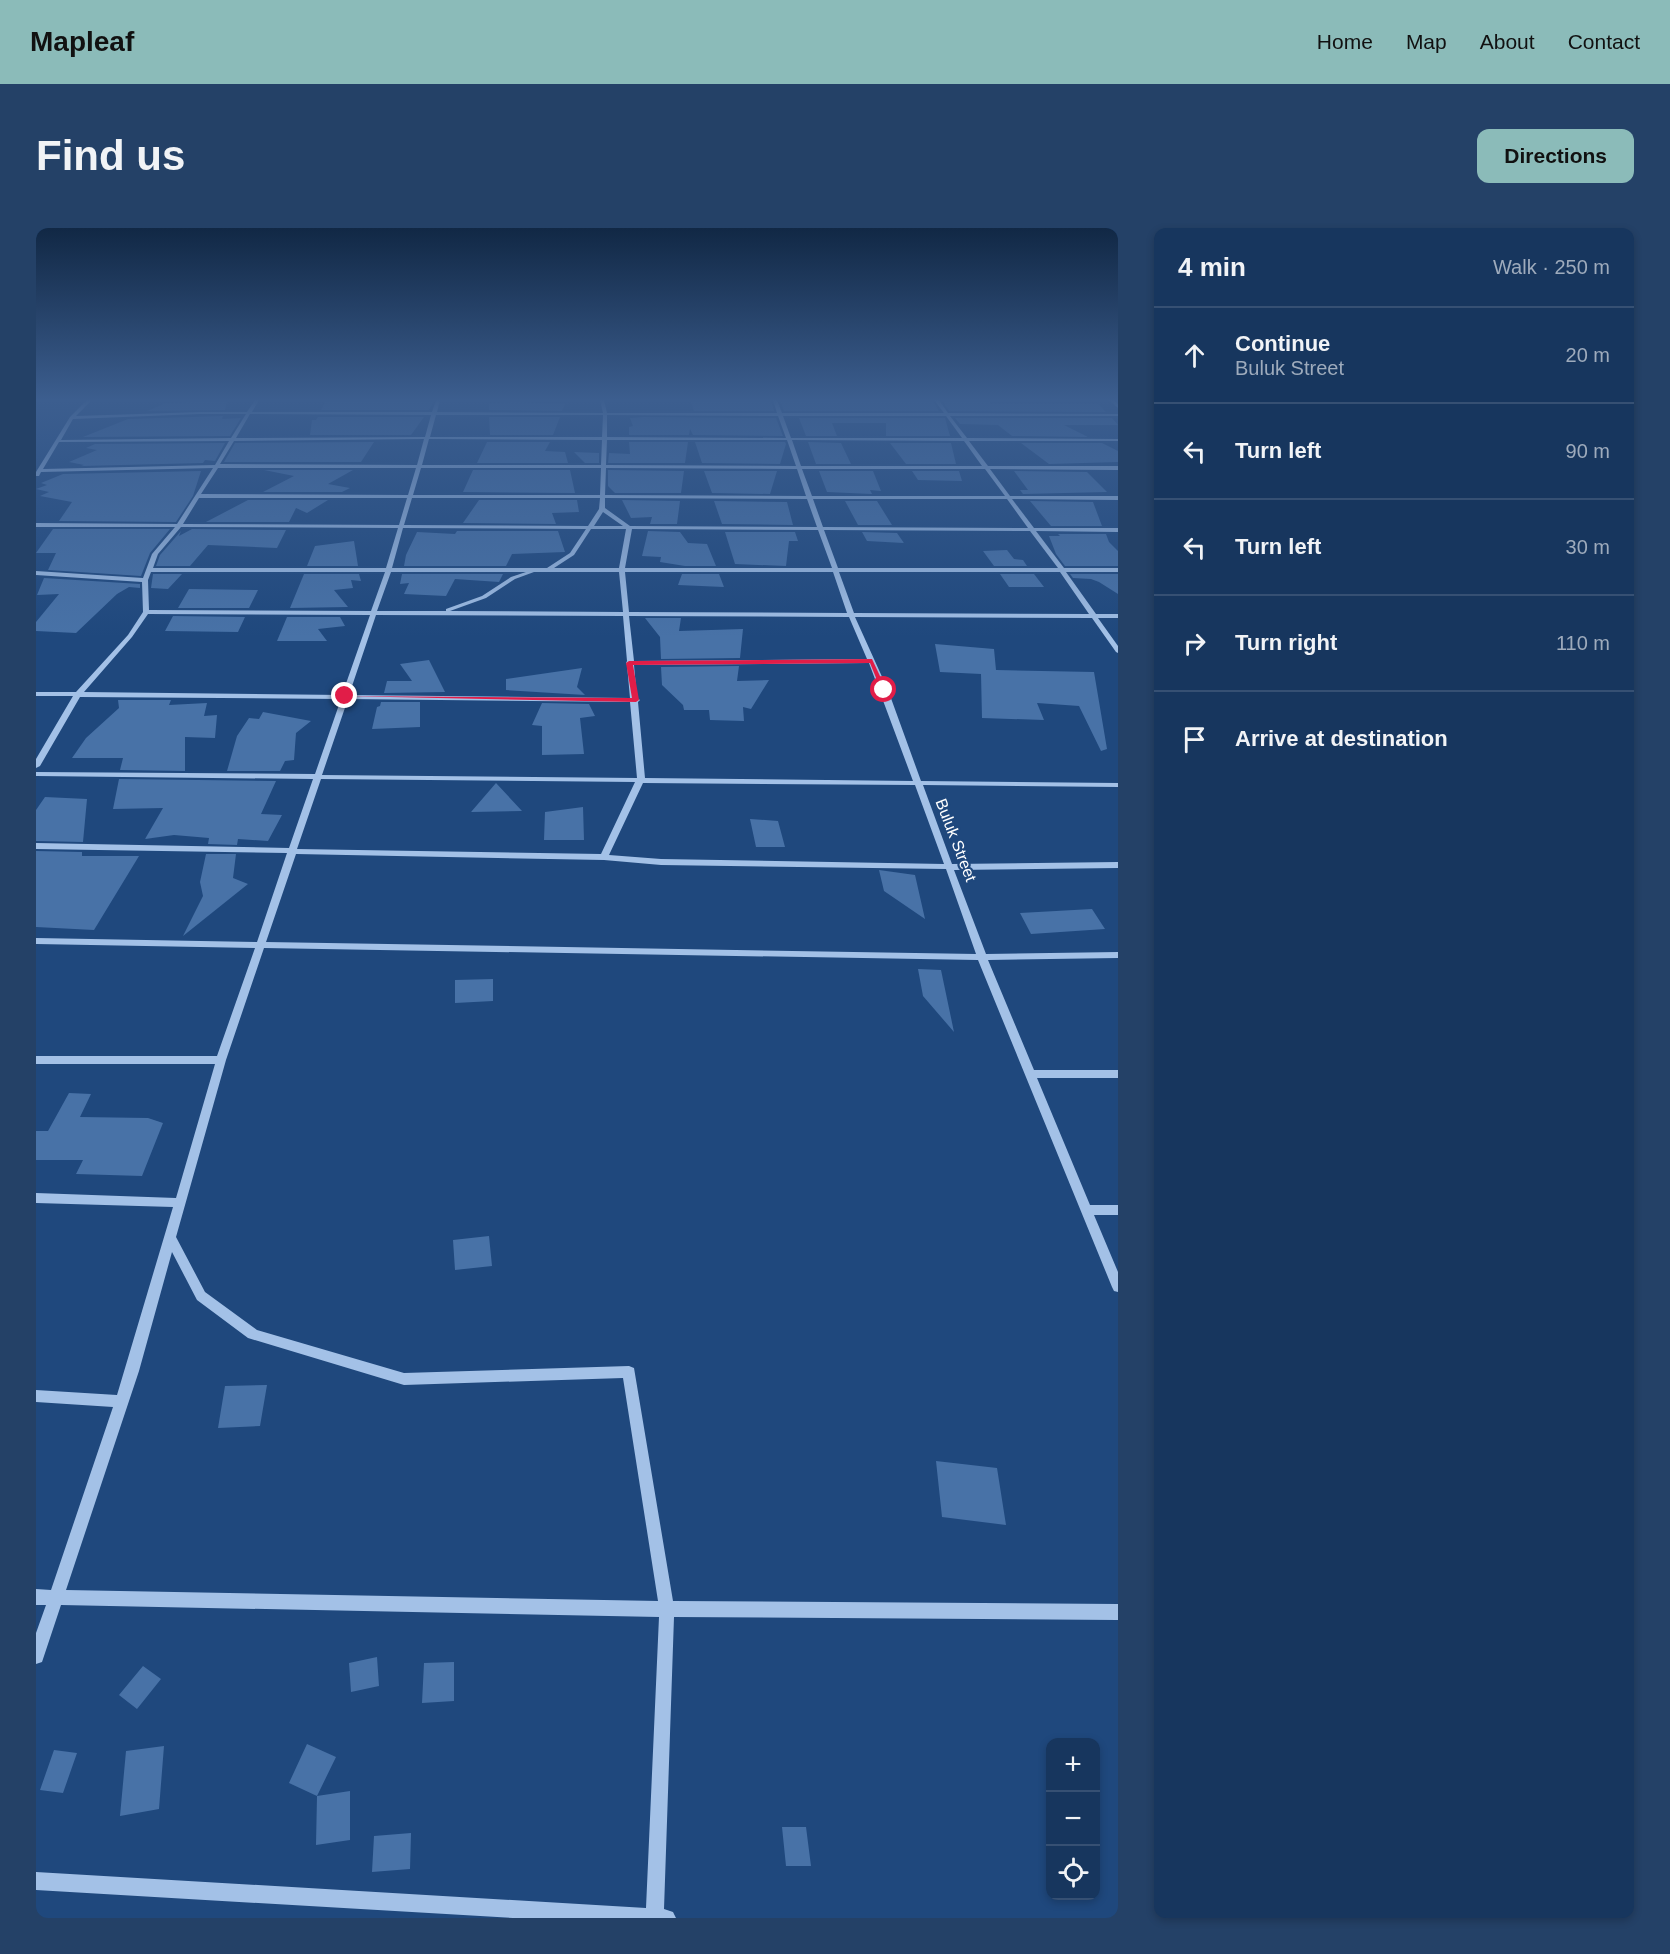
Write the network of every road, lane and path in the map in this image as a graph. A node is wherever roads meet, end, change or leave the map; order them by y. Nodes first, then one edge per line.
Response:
1 (209, 479) edge
2 (415, 479) edge
3 (604, 479) edge
4 (805, 479) edge
5 (994, 479) edge
6 (199, 496) junction
7 (410, 498) junction
8 (603, 498) junction
9 (812, 498) junction
10 (1118, 498) edge
11 (1008, 499) junction
12 (602, 509) junction
13 (36, 525) edge
14 (179, 526) junction
15 (592, 528) junction
16 (629, 528) junction
17 (401, 529) junction
18 (822, 530) junction
19 (1032, 531) junction
20 (1118, 531) edge
21 (389, 568) junction
22 (549, 568) junction
23 (834, 569) junction
24 (151, 570) junction
25 (622, 570) junction
26 (1062, 570) junction
27 (1118, 570) edge
28 (36, 573) edge
29 (145, 580) junction
30 (146, 612) junction
31 (374, 613) junction
32 (439, 613) junction
33 (627, 613) junction
34 (851, 614) junction
35 (1093, 616) junction
36 (1118, 616) edge
37 (1118, 651) edge
38 (872, 661) junction
39 (629, 663) junction
40 (36, 694) edge
41 (77, 696) junction
42 (345, 696) junction
43 (636, 700) junction
44 (36, 766) edge
45 (36, 774) edge
46 (319, 775) junction
47 (641, 778) junction
48 (918, 782) junction
49 (1118, 785) edge
50 (36, 846) edge
51 (292, 853) junction
52 (604, 856) junction
53 (1118, 866) edge
54 (951, 867) junction
55 (36, 941) edge
56 (260, 945) junction
57 (1118, 955) edge
58 (982, 957) junction
59 (36, 1060) edge
60 (221, 1060) junction
61 (1031, 1074) junction
62 (1118, 1074) edge
63 (36, 1198) edge
64 (180, 1203) junction
65 (1088, 1210) junction
66 (1118, 1210) edge
67 (171, 1238) junction
68 (1118, 1287) edge
69 (36, 1396) edge
70 (121, 1401) junction
71 (36, 1597) edge
72 (54, 1598) junction
73 (667, 1609) junction
74 (1118, 1612) edge
75 (36, 1656) edge
76 (36, 1881) edge
77 (655, 1918) edge
78 (667, 1918) edge

1 - 6 street
2 - 7 street
3 - 8 street
4 - 9 street, Buluk Street
5 - 11 street
6 - 7 street
6 - 14 street
7 - 8 street
7 - 17 street
8 - 9 street
8 - 12 street
9 - 11 street
9 - 18 street, Buluk Street
10 - 11 street
11 - 19 street
12 - 15 street
12 - 16 street
13 - 14 street
14 - 17 street
14 - 24 street
15 - 16 street
15 - 17 street
15 - 22 street
16 - 18 street
16 - 25 street
17 - 21 street
18 - 19 street
18 - 23 street, Buluk Street
19 - 20 street
19 - 26 street
21 - 22 street
21 - 24 street
21 - 31 street
22 - 25 street
22 - 32 street
23 - 25 street
23 - 26 street
23 - 34 street, Buluk Street
24 - 29 street
25 - 33 street
26 - 27 street
26 - 35 street
28 - 29 street
29 - 30 street
30 - 31 street
30 - 41 street
31 - 32 street
31 - 42 street
32 - 33 street
33 - 34 street
33 - 39 street
34 - 35 street
34 - 38 street, Buluk Street
35 - 36 street
35 - 37 street
38 - 39 street
38 - 48 street, Buluk Street
39 - 43 street
40 - 41 street
41 - 42 street
41 - 44 street
42 - 43 street
42 - 46 street
43 - 47 street
45 - 46 street
46 - 47 street
46 - 51 street
47 - 48 street
47 - 52 street
48 - 49 street
48 - 54 street, Buluk Street
50 - 51 street
51 - 52 street
51 - 56 street
52 - 54 street
53 - 54 street
54 - 58 street, Buluk Street
55 - 56 street
56 - 58 street
56 - 60 street
57 - 58 street
58 - 61 street, Buluk Street
59 - 60 street
60 - 64 street
61 - 62 street
61 - 65 street, Buluk Street
63 - 64 street
64 - 67 street
65 - 66 street
65 - 68 street, Buluk Street
67 - 70 street
67 - 73 street
69 - 70 street
70 - 72 street
71 - 72 street
72 - 73 street
72 - 75 street
73 - 74 street
73 - 77 street
76 - 77 street
77 - 78 street

